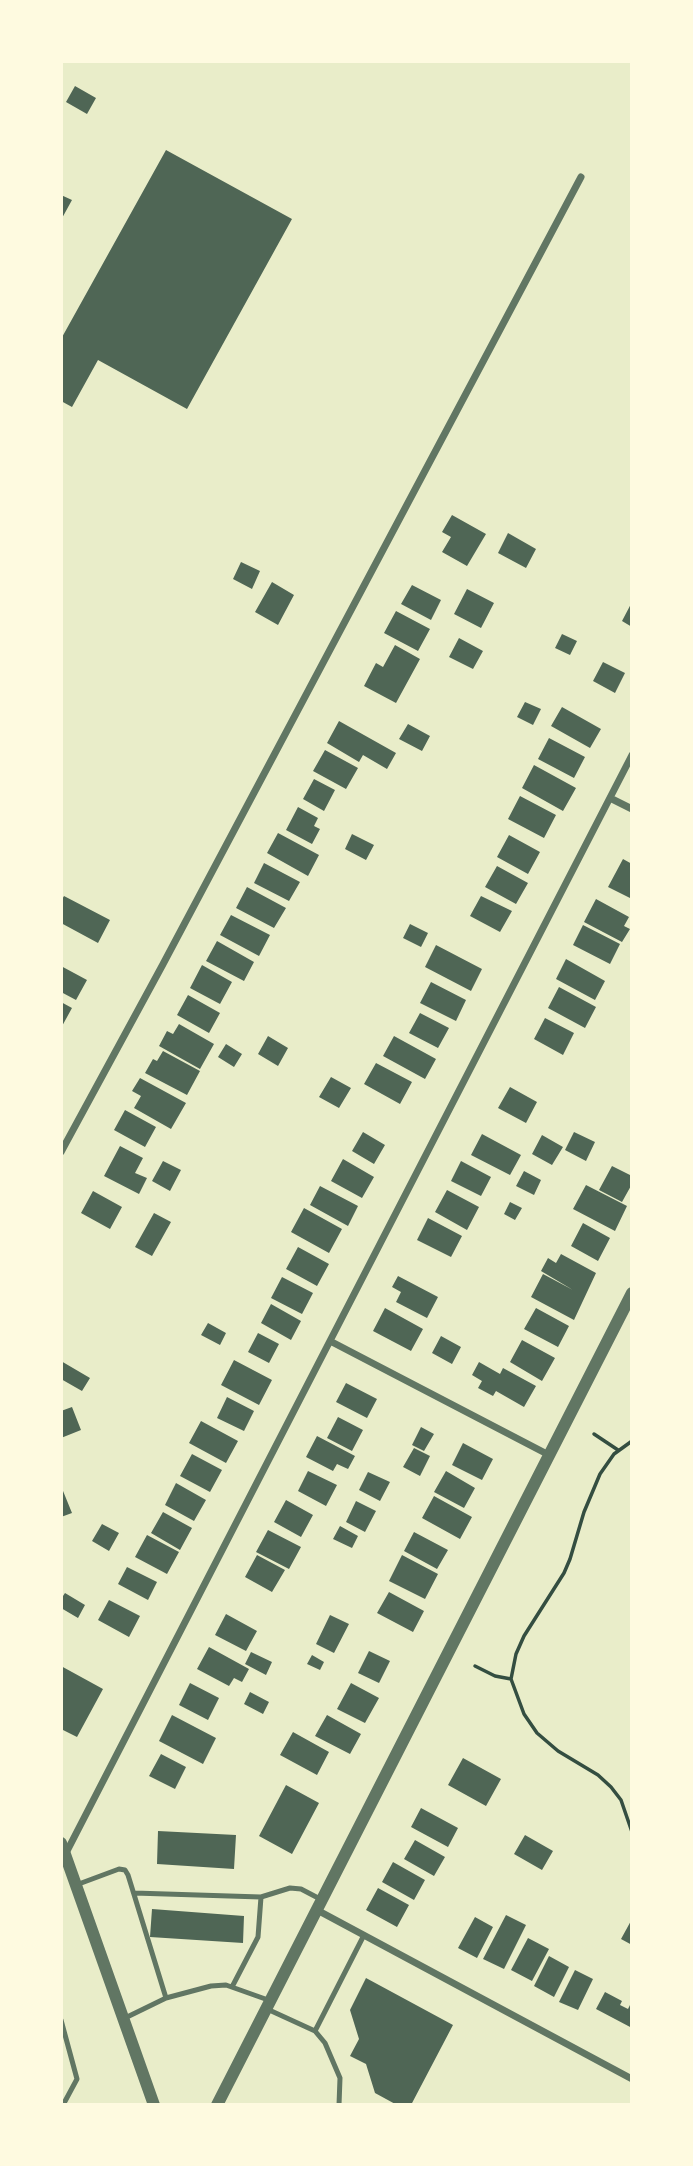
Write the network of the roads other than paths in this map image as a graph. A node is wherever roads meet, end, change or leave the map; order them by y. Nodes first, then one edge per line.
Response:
1 (581, 177) dead end
2 (632, 755) edge
3 (610, 798) junction
4 (632, 809) edge
5 (61, 1152) edge
6 (632, 1293) edge
7 (330, 1341) junction
8 (549, 1454) junction
9 (63, 1849) edge
10 (76, 1885) junction
11 (134, 1893) junction
12 (261, 1897) junction
13 (320, 1905) junction
14 (364, 1935) junction
15 (232, 1987) junction
16 (166, 1998) junction
17 (269, 2005) junction
18 (124, 2018) junction
19 (61, 2020) edge
20 (316, 2031) junction
21 (632, 2079) edge
22 (63, 2105) edge
23 (154, 2105) edge
24 (217, 2105) edge
25 (338, 2105) edge

1 - 5 street
2 - 3 street
3 - 4 street
3 - 7 street
6 - 8 street
7 - 8 street
7 - 9 street
8 - 13 street
9 - 10 street
10 - 11 lane
10 - 18 street
11 - 12 lane
11 - 16 lane
12 - 13 lane
12 - 15 lane
13 - 14 street
13 - 17 street
14 - 20 lane
14 - 21 street
15 - 16 lane
15 - 17 lane
16 - 18 lane
17 - 20 lane
17 - 24 street
18 - 23 street
19 - 22 lane
20 - 25 lane

